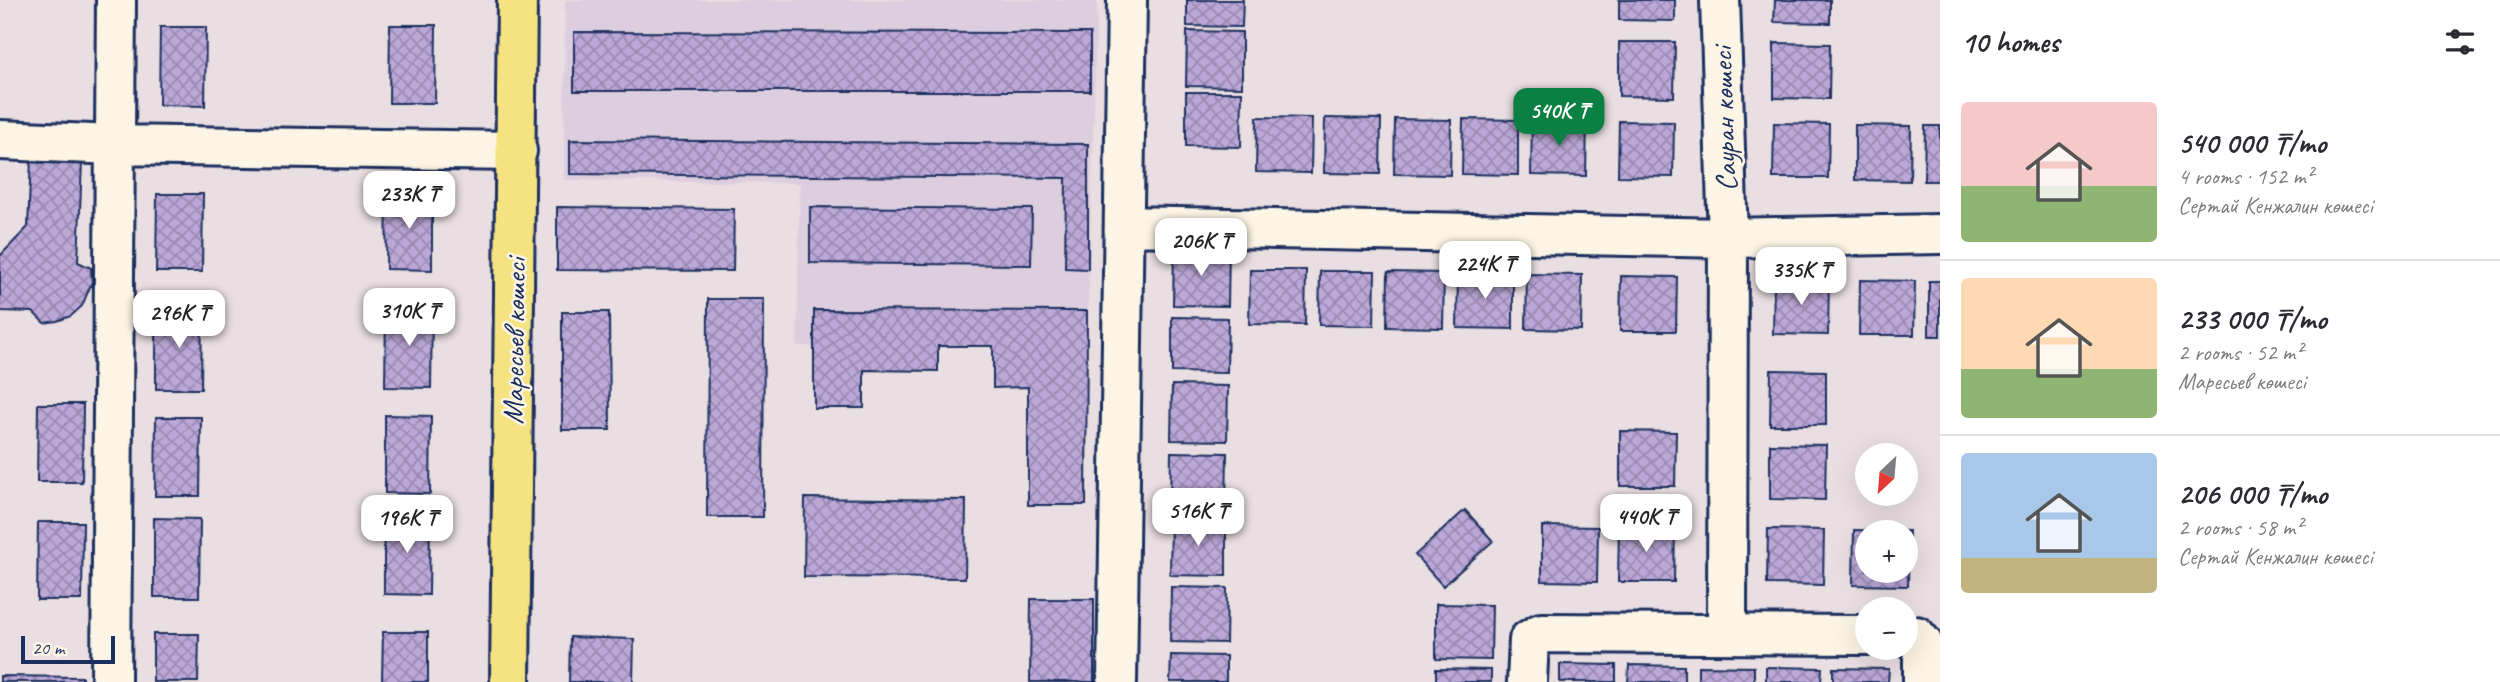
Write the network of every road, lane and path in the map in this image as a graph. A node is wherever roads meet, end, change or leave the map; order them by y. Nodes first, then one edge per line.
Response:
1 (116, 0) edge
2 (517, 0) edge
3 (1127, 0) edge
4 (1720, 0) edge
5 (0, 140) edge
6 (115, 145) junction
7 (517, 151) junction
8 (1124, 226) junction
9 (1940, 234) edge
10 (1728, 238) junction
11 (1727, 632) junction
12 (1855, 635) edge
13 (1918, 638) edge
14 (111, 682) edge
15 (510, 682) edge
16 (1117, 682) edge
17 (1527, 682) edge
18 (1923, 682) edge

1 - 6 street
2 - 7 main road, Маресьев көшесі
3 - 8 street
4 - 10 street, Сауран көшесі
5 - 6 street
6 - 7 street
6 - 14 street
7 - 15 main road, Маресьев көшесі
8 - 10 street
8 - 16 street
9 - 10 street
10 - 11 street, Сауран көшесі
11 - 12 street
11 - 17 street
13 - 18 street

